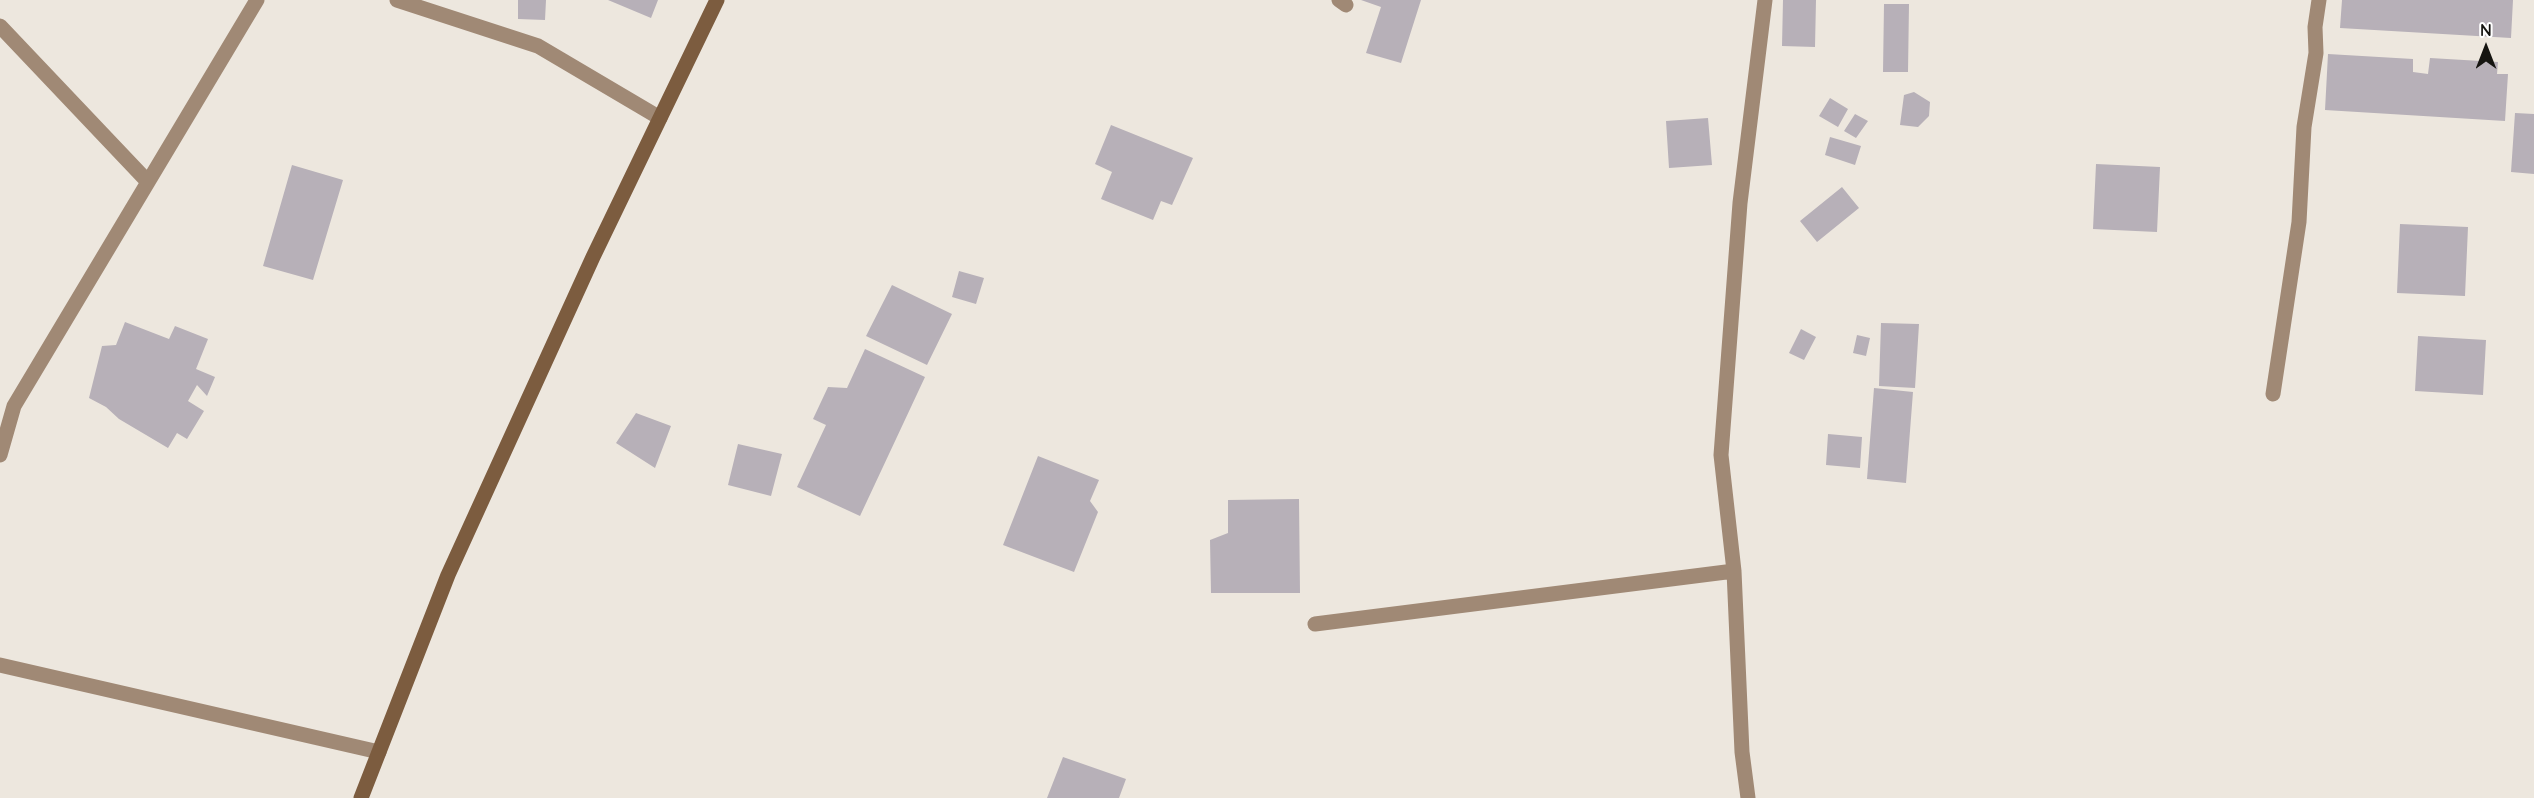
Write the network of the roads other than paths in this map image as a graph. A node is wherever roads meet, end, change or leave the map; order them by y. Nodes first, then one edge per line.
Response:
1 (257, 0) edge
2 (397, 0) edge
3 (717, 0) edge
4 (1765, 0) edge
5 (2319, 0) edge
6 (0, 26) edge
7 (660, 118) junction
8 (148, 182) junction
9 (2273, 394) dead end
10 (0, 455) edge
11 (1734, 571) junction
12 (1315, 624) dead end
13 (0, 665) edge
14 (379, 752) junction
15 (362, 798) edge
16 (1748, 798) edge

1 - 8 street
2 - 7 street
3 - 7 street
4 - 11 street
5 - 9 street
6 - 8 street
7 - 14 street
8 - 10 street
11 - 12 street
11 - 16 street
13 - 14 street
14 - 15 street

